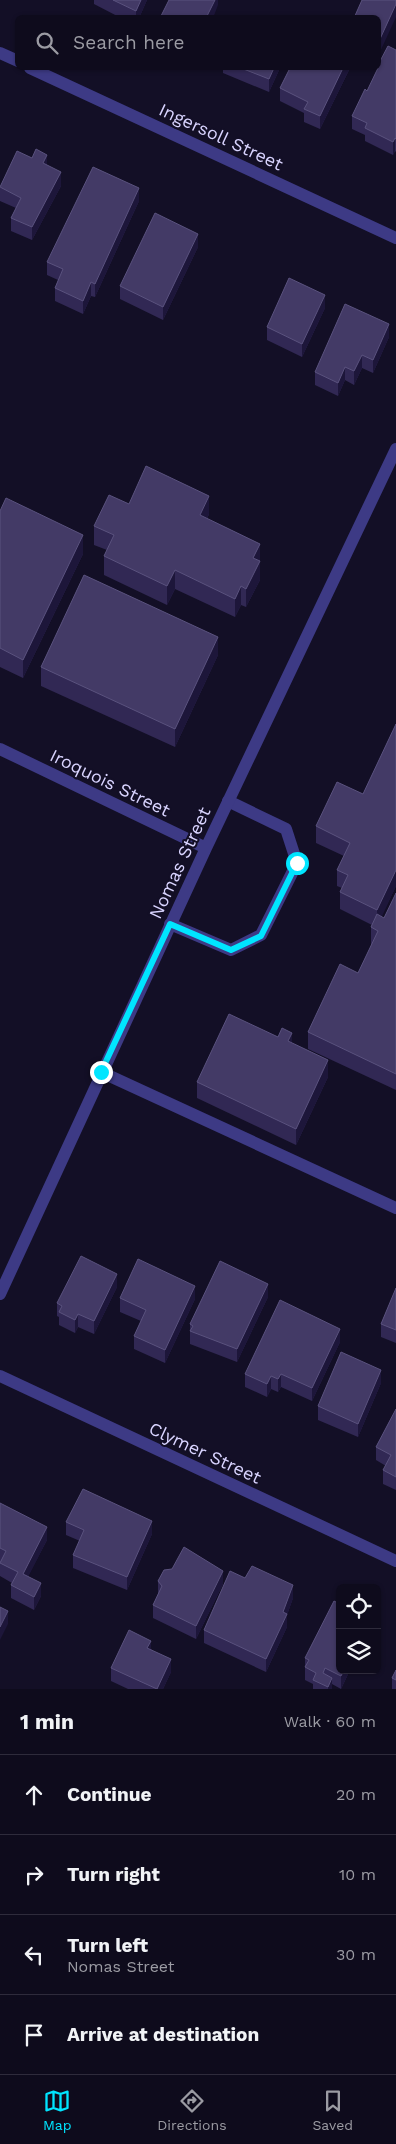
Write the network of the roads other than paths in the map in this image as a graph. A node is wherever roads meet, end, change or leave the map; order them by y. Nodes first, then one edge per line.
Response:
1 (0, 53) edge
2 (15, 60) edge
3 (34, 70) edge
4 (396, 238) edge
5 (396, 449) edge
6 (0, 749) edge
7 (228, 801) junction
8 (206, 848) junction
9 (170, 924) junction
10 (101, 1072) junction
11 (396, 1208) edge
12 (0, 1294) edge
13 (0, 1376) edge
14 (396, 1561) edge

1 - 2 street
3 - 4 street, Ingersoll Street
5 - 7 street, Nomas Street
6 - 8 street, Iroquois Street
7 - 8 street, Nomas Street
7 - 9 street
8 - 9 street, Nomas Street
9 - 10 street, Nomas Street
10 - 11 street
10 - 12 street, Nomas Street
13 - 14 street, Clymer Street

